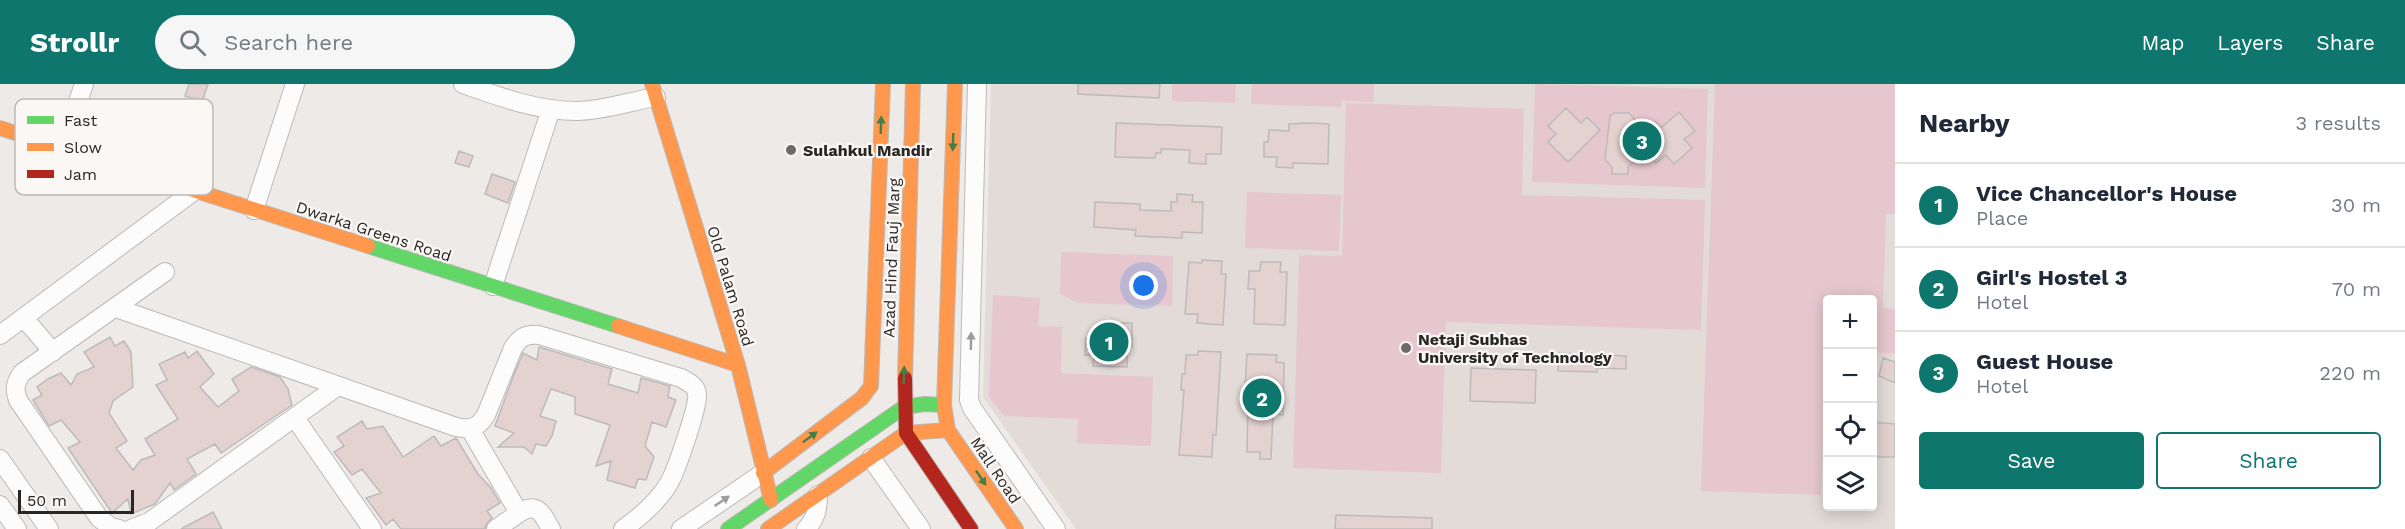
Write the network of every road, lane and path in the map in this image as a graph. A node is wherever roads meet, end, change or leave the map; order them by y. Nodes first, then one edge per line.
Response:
1 (84, 84) edge
2 (295, 84) edge
3 (463, 84) edge
4 (883, 84) edge
5 (913, 84) edge
6 (955, 84) edge
7 (977, 84) edge
8 (654, 90) edge
9 (79, 99) edge
10 (551, 109) junction
11 (0, 128) edge
12 (15, 133) edge
13 (189, 195) edge
14 (207, 195) edge
15 (254, 210) junction
16 (165, 272) dead end
17 (493, 286) junction
18 (116, 308) junction
19 (24, 318) junction
20 (0, 335) edge
21 (53, 352) junction
22 (738, 365) junction
23 (338, 386) junction
24 (944, 405) junction
25 (904, 407) junction
26 (295, 418) junction
27 (470, 429) junction
28 (948, 430) junction
29 (906, 433) junction
30 (871, 458) junction
31 (0, 459) edge
32 (764, 473) junction
33 (818, 495) junction
34 (771, 500) junction
35 (0, 505) edge
36 (519, 513) junction
37 (17, 529) edge
38 (49, 529) edge
39 (119, 529) edge
40 (131, 529) edge
41 (372, 529) edge
42 (496, 529) edge
43 (551, 529) edge
44 (623, 529) edge
45 (681, 529) edge
46 (728, 529) edge
47 (768, 529) edge
48 (806, 529) edge
49 (921, 529) edge
50 (971, 529) edge
51 (1016, 529) edge
52 (1056, 529) edge

1 - 9 street
2 - 15 street
3 - 10 street
32 -> 4 street
25 -> 5 street, Azad Hind Fauj Marg
6 -> 24 street
52 -> 7 street
8 - 10 street
8 - 22 street, Old Palam Road
10 - 17 street
11 - 12 street, Dwarka Greens Road
13 - 19 street
14 - 15 street, Dwarka Greens Road
15 - 17 street, Dwarka Greens Road
16 - 18 street
17 - 22 street, Dwarka Greens Road
18 - 21 street
18 - 23 street
19 - 20 street
19 - 21 street
21 - 39 street
22 - 32 street, Old Palam Road
23 - 26 street
23 - 27 street
24 - 25 street
24 - 28 street
25 - 29 street, Azad Hind Fauj Marg
25 - 34 street
26 - 40 street
26 - 41 street
27 - 36 street
27 - 44 street
28 - 29 street
28 -> 51 street, Mall Road
29 - 30 street
29 - 50 street
30 - 33 street
30 - 49 street
31 - 38 street
32 - 34 street, Old Palam Road
45 -> 32 street
33 - 47 street
33 - 48 street
34 - 46 street
35 - 37 street
36 - 42 street
36 - 43 street

